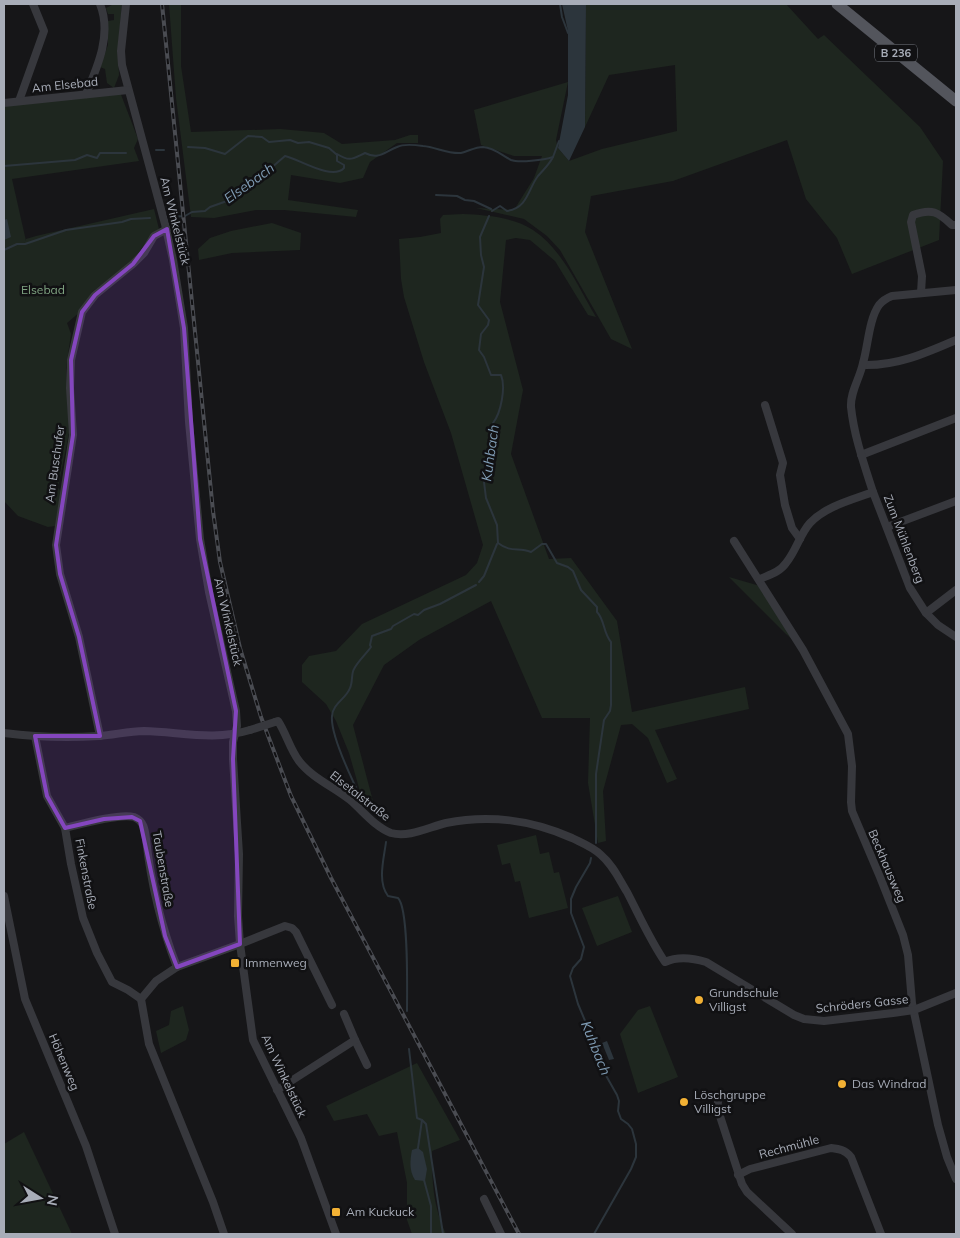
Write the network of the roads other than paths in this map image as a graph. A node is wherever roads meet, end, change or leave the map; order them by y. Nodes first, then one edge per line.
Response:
1 (33, 4) edge
2 (100, 4) edge
3 (126, 4) edge
4 (837, 4) edge
5 (128, 90) junction
6 (86, 94) junction
7 (19, 101) junction
8 (956, 101) edge
9 (4, 103) edge
10 (956, 225) edge
11 (167, 228) junction
12 (956, 290) edge
13 (921, 293) junction
14 (956, 340) edge
15 (863, 365) junction
16 (765, 405) dead end
17 (956, 418) edge
18 (861, 455) junction
19 (874, 492) junction
20 (956, 501) edge
21 (888, 527) junction
22 (800, 539) junction
23 (734, 541) dead end
24 (760, 579) junction
25 (956, 590) edge
26 (926, 613) junction
27 (956, 636) edge
28 (4, 733) edge
29 (235, 735) junction
30 (35, 736) junction
31 (100, 736) junction
32 (65, 828) junction
33 (4, 896) edge
34 (240, 944) junction
35 (665, 962) joint
36 (177, 967) junction
37 (956, 994) edge
38 (141, 999) junction
39 (332, 1005) dead end
40 (914, 1010) junction
41 (344, 1014) dead end
42 (354, 1040) junction
43 (367, 1065) dead end
44 (276, 1090) junction
45 (720, 1096) dead end
46 (956, 1156) edge
47 (947, 1157) junction
48 (738, 1174) junction
49 (956, 1179) edge
50 (484, 1199) dead end
51 (115, 1234) edge
52 (224, 1234) edge
53 (336, 1234) edge
54 (501, 1234) edge
55 (792, 1234) edge
56 (881, 1234) edge

1 - 7 street
2 - 6 street
3 - 5 street, Am Winkelstück
4 - 8 main road, B 236
5 - 6 street, Am Elsebad
5 - 11 street, Am Winkelstück
6 - 7 street, Am Elsebad
7 - 9 street, Am Elsebad
10 - 13 street
11 - 29 street, Am Winkelstück
11 - 31 street, Am Buschufer
12 - 13 street, Zum Mühlenberg
13 - 15 street, Zum Mühlenberg
14 - 15 street
15 - 18 street, Zum Mühlenberg
16 - 22 street
17 - 18 street
18 - 19 street, Zum Mühlenberg
19 - 21 street, Zum Mühlenberg
19 - 22 street, Zum Mühlenberg
20 - 21 street
21 - 26 street, Zum Mühlenberg
22 - 24 street
23 - 24 street, Beckhausweg
24 - 40 street, Beckhausweg
25 - 26 street
26 - 27 street, Zum Mühlenberg
28 - 30 street, Elsetalstraße
29 - 31 street, Elsetalstraße
29 - 34 street, Am Winkelstück
29 - 35 street, Elsetalstraße, bridge
30 - 31 street, Elsetalstraße
30 - 32 street, Finkenstraße
32 - 36 street, Taubenstraße
32 - 38 street, Finkenstraße
33 - 51 street, Höhenweg
34 - 36 street
34 - 39 street
34 - 44 street, Am Winkelstück
35 - 40 street, Schröders Gasse
36 - 38 street
37 - 40 street, Schröders Gasse
38 - 52 street
40 - 47 street, Beckhausweg
41 - 42 street
42 - 43 street
42 - 44 street
44 - 53 street, Am Winkelstück
45 - 48 street
46 - 47 street
47 - 49 street, Beckhausweg
48 - 55 street
48 - 56 street, Rechmühle
50 - 54 street

